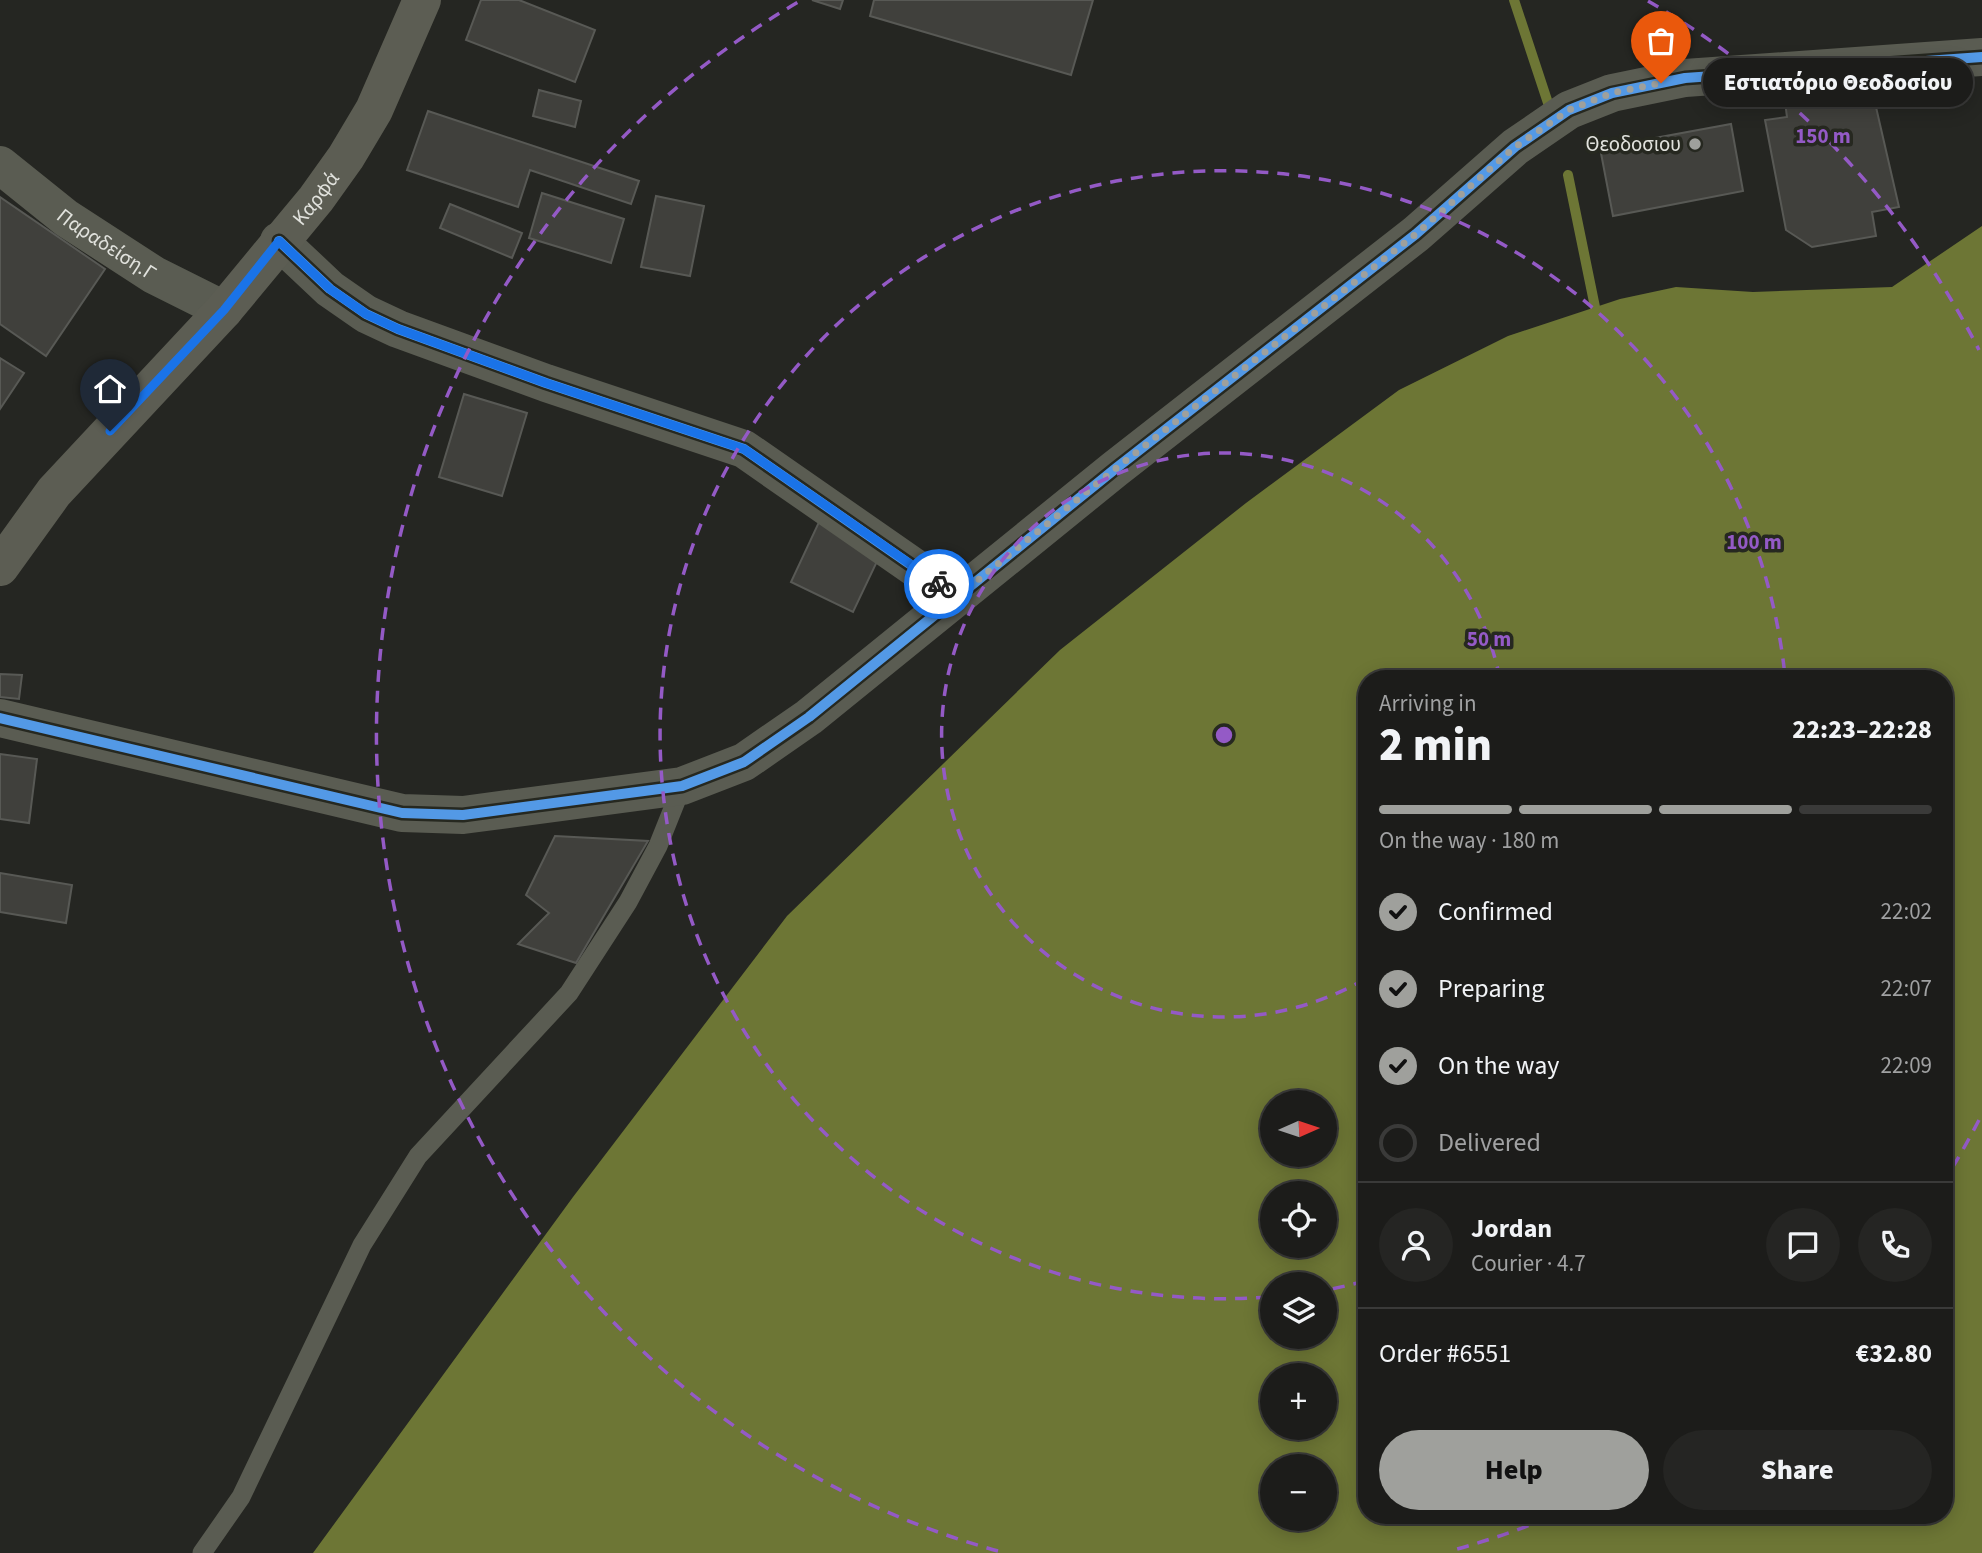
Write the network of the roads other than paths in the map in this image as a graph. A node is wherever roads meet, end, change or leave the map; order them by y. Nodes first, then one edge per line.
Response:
1 (422, 0) edge
2 (1982, 57) edge
3 (0, 165) edge
4 (279, 241) junction
5 (224, 310) junction
6 (54, 492) junction
7 (0, 525) edge
8 (0, 567) edge
9 (957, 597) junction
10 (0, 718) edge
11 (682, 786) junction
12 (202, 1553) edge

1 - 4 main road, Καρφά
2 - 9 street
3 - 5 street, Παραδείση.Γ
4 - 5 main road, Καρφά
4 - 9 street
5 - 6 main road, Καρφά
6 - 7 main road
6 - 8 main road
9 - 11 street
10 - 11 street
11 - 12 lane

